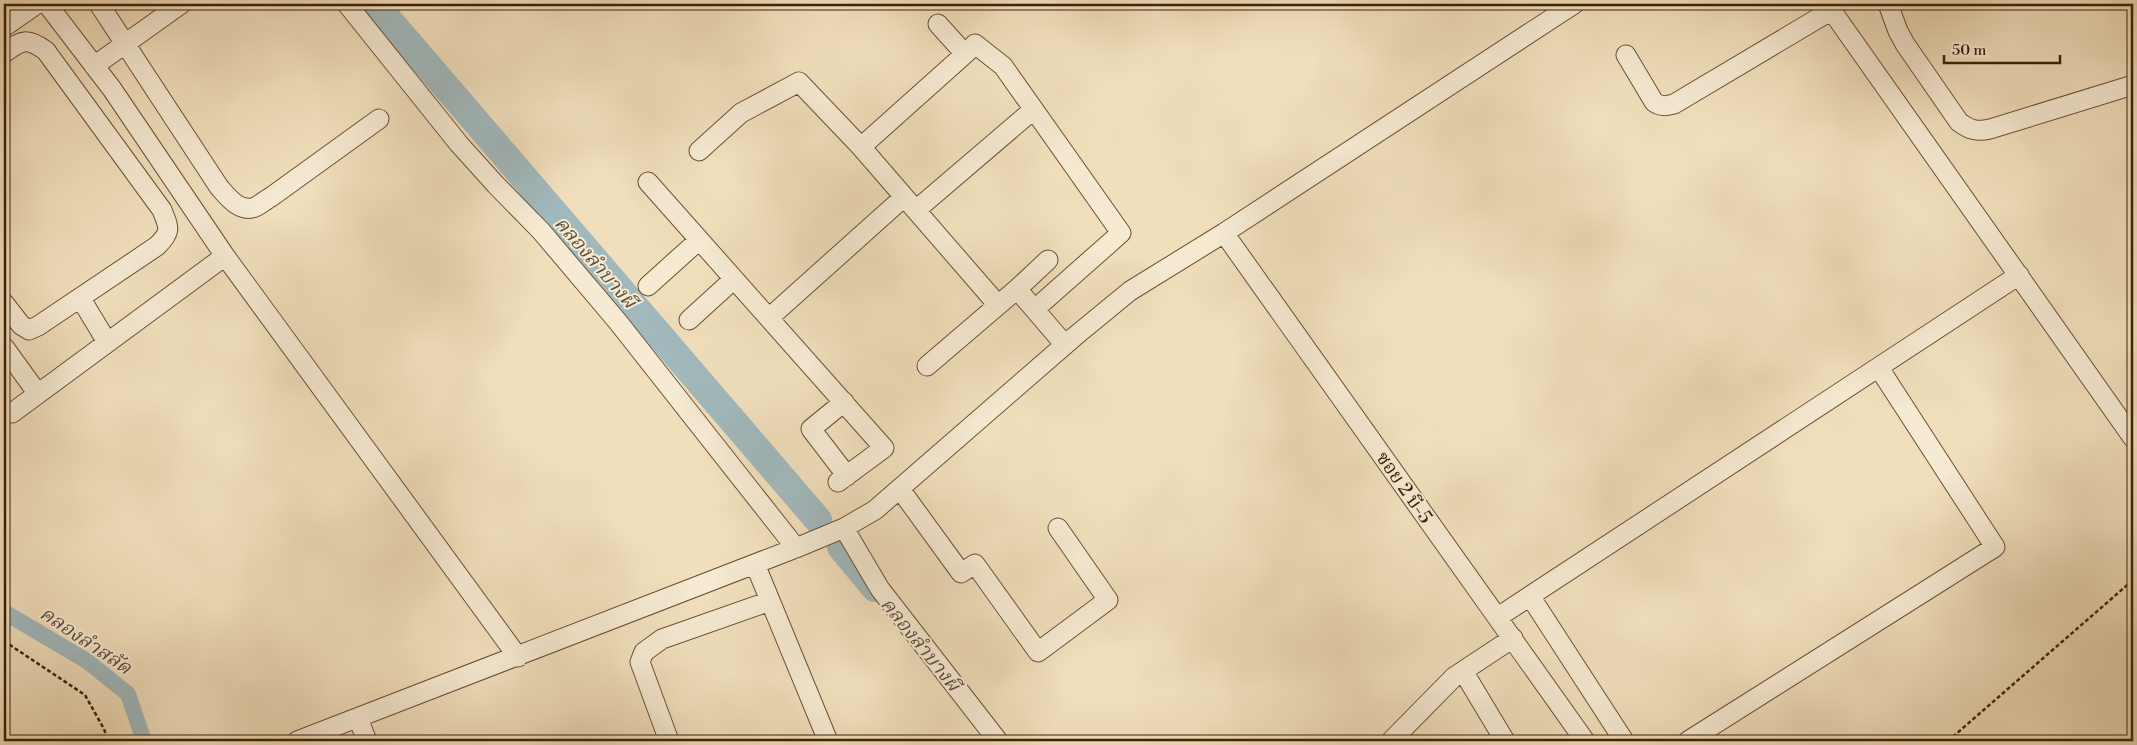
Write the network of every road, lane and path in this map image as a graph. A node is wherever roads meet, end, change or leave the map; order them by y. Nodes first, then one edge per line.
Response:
1 (37, 4) edge
2 (47, 4) edge
3 (99, 4) edge
4 (181, 4) edge
5 (347, 4) edge
6 (1574, 4) edge
7 (1888, 4) edge
8 (1829, 7) edge
9 (938, 24) dead end
10 (4, 27) edge
11 (124, 44) junction
12 (4, 53) edge
13 (965, 54) junction
14 (1626, 55) dead end
15 (94, 66) junction
16 (2133, 85) edge
17 (112, 89) junction
18 (87, 108) junction
19 (1033, 110) junction
20 (379, 119) dead end
21 (861, 147) junction
22 (699, 151) dead end
23 (648, 182) dead end
24 (910, 204) junction
25 (1224, 233) junction
26 (700, 240) junction
27 (225, 256) junction
28 (1048, 260) dead end
29 (2019, 275) junction
30 (734, 279) junction
31 (648, 286) dead end
32 (1017, 289) junction
33 (81, 299) junction
34 (4, 303) edge
35 (998, 305) junction
36 (1035, 310) junction
37 (769, 318) junction
38 (689, 320) dead end
39 (107, 342) junction
40 (1065, 345) junction
41 (4, 347) edge
42 (927, 366) dead end
43 (1879, 368) junction
44 (38, 394) junction
45 (844, 402) junction
46 (12, 413) dead end
47 (2133, 438) edge
48 (900, 489) junction
49 (844, 528) junction
50 (1058, 528) dead end
51 (796, 548) junction
52 (755, 564) junction
53 (2133, 580) edge
54 (1530, 596) junction
55 (770, 602) junction
56 (1498, 617) junction
57 (1513, 638) junction
58 (4, 641) edge
59 (518, 656) junction
60 (1463, 671) junction
61 (358, 718) junction
62 (108, 741) edge
63 (297, 741) edge
64 (367, 741) edge
65 (669, 741) edge
66 (828, 741) edge
67 (998, 741) edge
68 (1391, 741) edge
69 (1505, 741) edge
70 (1585, 741) edge
71 (1624, 741) edge
72 (1688, 741) edge
73 (1773, 741) edge
74 (1792, 741) edge
75 (1948, 741) edge

1 - 10 street
2 - 15 street
3 - 11 street
4 - 11 street
5 - 51 street
6 - 25 street
7 - 16 street
8 - 14 street
8 - 29 street
9 - 13 street
11 - 15 street
11 - 20 street
12 - 18 street
13 - 19 street
13 - 21 street
15 - 17 street
17 - 18 street
17 - 27 street
18 - 33 street
19 - 24 street
19 - 36 street
21 - 22 street
21 - 24 street
23 - 26 street
24 - 35 street
24 - 37 street
25 - 40 street
25 - 56 street, ซอย 2 บี-5
26 - 30 street
26 - 31 street
27 - 39 street
27 - 59 street
28 - 32 street
29 - 43 street
29 - 47 street
30 - 37 street
30 - 38 street
32 - 35 street
32 - 36 street
33 - 34 street
33 - 39 street
35 - 42 street
36 - 40 street
37 - 45 street
39 - 44 street
40 - 48 street
41 - 44 street
43 - 54 street
43 - 72 street
44 - 46 street
45 - 45 street
48 - 49 street
48 - 50 street
49 - 51 street
49 - 67 street
51 - 52 street
52 - 55 street
52 - 59 street
53 - 75 path
54 - 56 street
54 - 71 street
55 - 65 street
55 - 66 street
56 - 57 street, ซอย 2 บี-5
57 - 60 street
57 - 70 street, ซอย 2 บี-5
58 - 62 path
59 - 61 street
60 - 68 street
60 - 69 street
61 - 63 street
61 - 64 street
73 - 74 path

